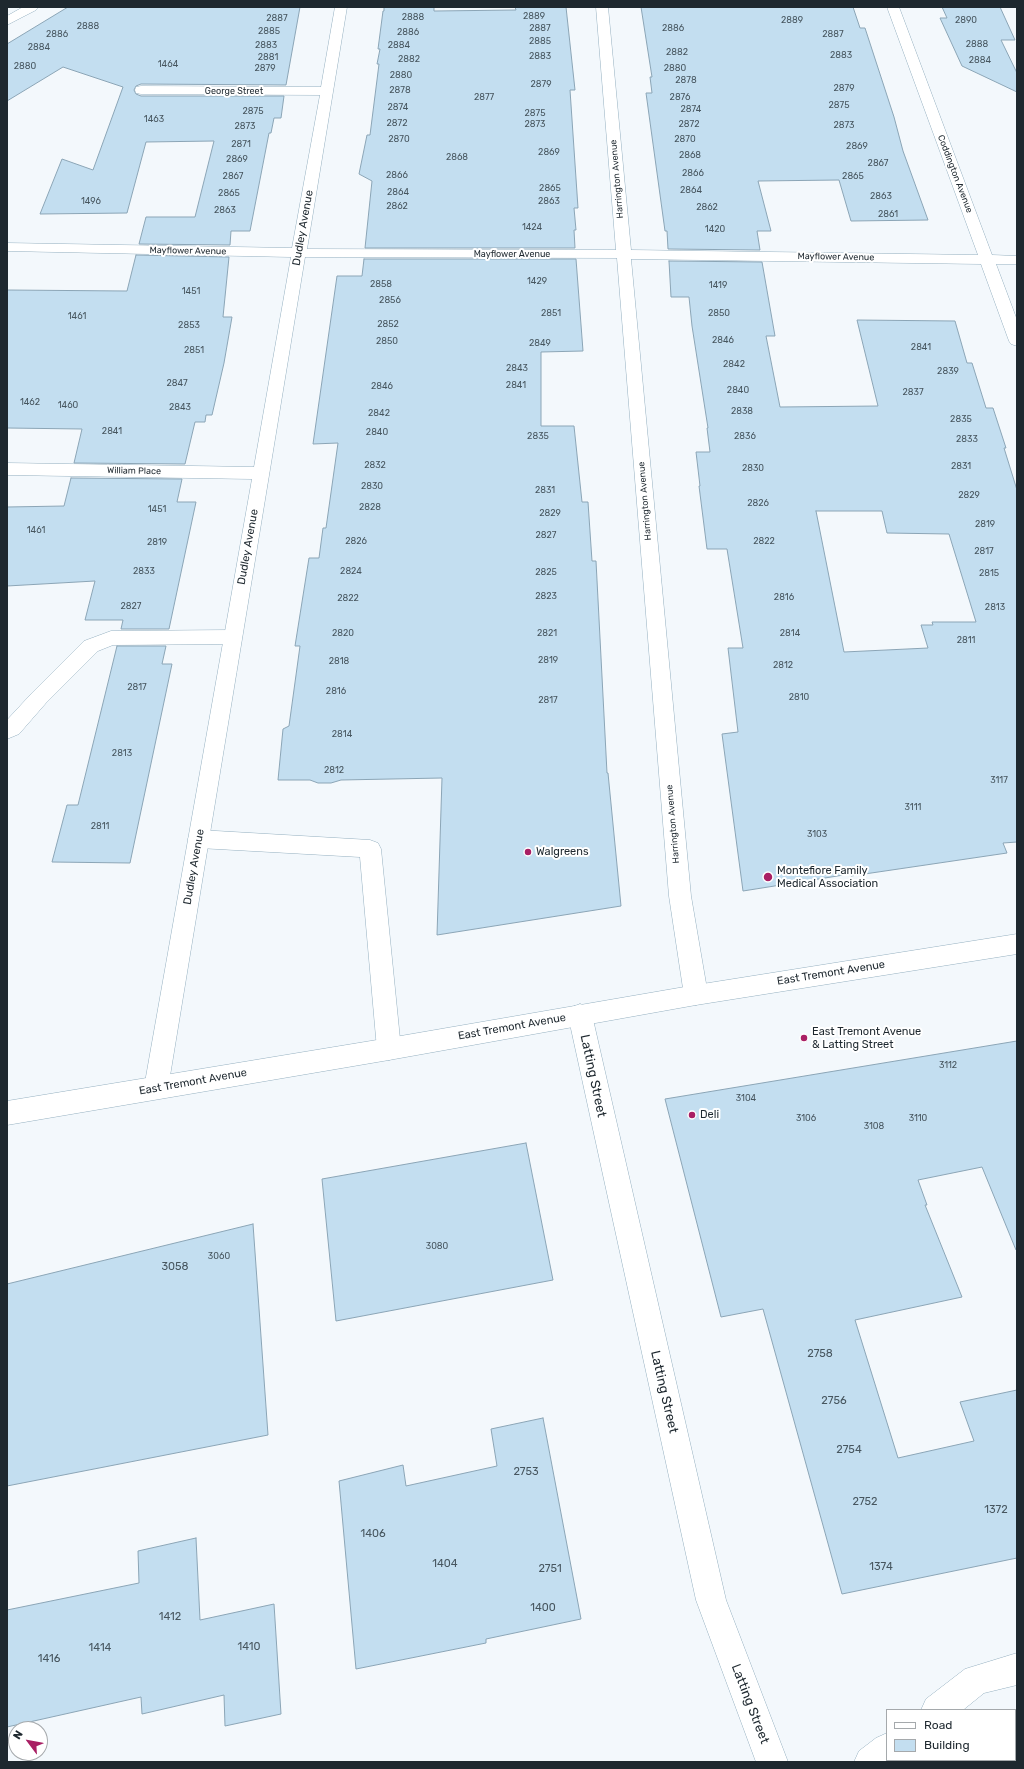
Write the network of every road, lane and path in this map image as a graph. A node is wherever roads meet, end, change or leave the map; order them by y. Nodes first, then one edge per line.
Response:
1 (32, 7) edge
2 (340, 7) edge
3 (602, 7) edge
4 (892, 7) edge
5 (7, 21) edge
6 (141, 90) dead end
7 (326, 91) junction
8 (7, 246) edge
9 (298, 253) junction
10 (623, 254) junction
11 (987, 259) junction
12 (1017, 260) edge
13 (1017, 341) edge
14 (7, 469) edge
15 (260, 474) junction
16 (232, 637) junction
17 (7, 731) edge
18 (199, 840) junction
19 (1017, 944) edge
20 (696, 995) junction
21 (580, 1015) junction
22 (389, 1049) junction
23 (156, 1088) junction
24 (7, 1113) edge
25 (1017, 1669) edge
26 (938, 1709) edge
27 (886, 1750) edge
28 (772, 1762) edge
29 (870, 1762) edge

1 - 5 street
2 - 7 street, Dudley Avenue
3 - 10 street, Harrington Avenue
4 - 11 street, Coddington Avenue
6 - 7 street, George Street
7 - 9 street, Dudley Avenue
8 - 9 street, Mayflower Avenue
9 - 10 street, Mayflower Avenue
9 - 15 street, Dudley Avenue
10 - 11 street, Mayflower Avenue
10 - 20 street, Harrington Avenue
11 - 12 street, Mayflower Avenue
11 - 13 street, Coddington Avenue
14 - 15 street, William Place
15 - 16 street, Dudley Avenue
16 - 17 street
16 - 18 street, Dudley Avenue
18 - 22 street
18 - 23 street, Dudley Avenue
19 - 20 street, East Tremont Avenue
20 - 21 street, East Tremont Avenue
21 - 22 street, East Tremont Avenue
21 - 28 street, Latting Street
22 - 23 street, East Tremont Avenue
23 - 24 street, East Tremont Avenue
25 - 26 street
27 - 29 street

